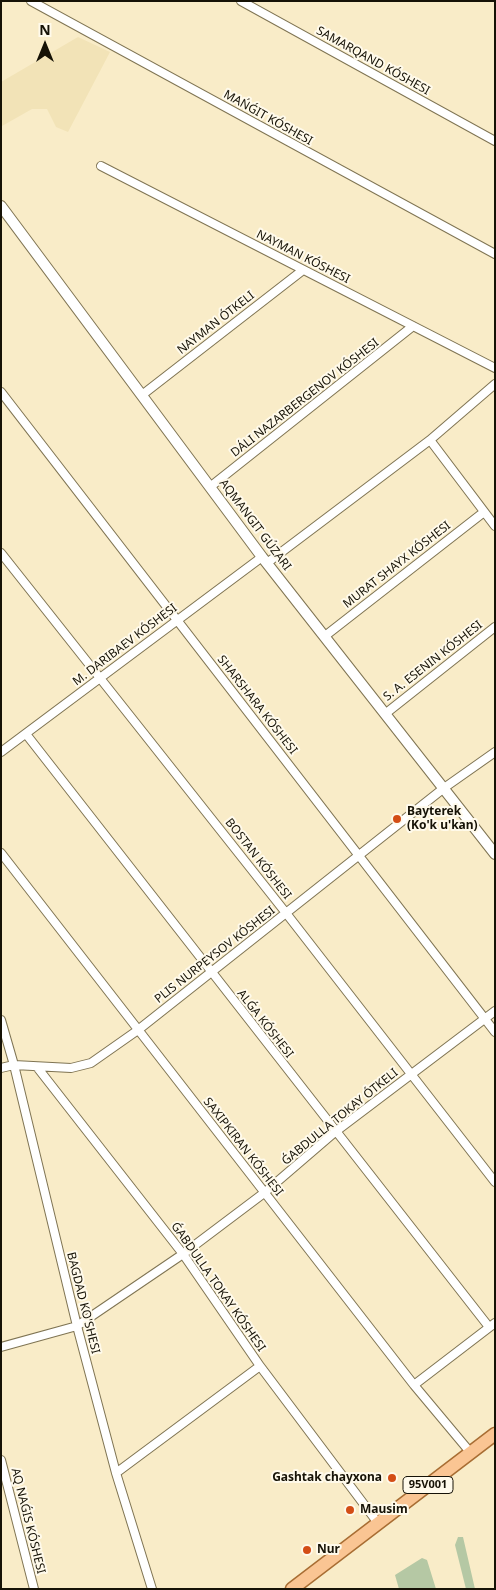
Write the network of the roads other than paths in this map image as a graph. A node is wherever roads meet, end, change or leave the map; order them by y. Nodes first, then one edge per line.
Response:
1 (32, 1) edge
2 (241, 1) edge
3 (495, 141) edge
4 (101, 166) dead end
5 (1, 206) edge
6 (495, 254) edge
7 (303, 270) junction
8 (413, 326) junction
9 (495, 368) edge
10 (495, 384) edge
11 (1, 392) edge
12 (142, 395) junction
13 (430, 440) junction
14 (210, 487) junction
15 (484, 512) junction
16 (495, 526) edge
17 (1, 553) edge
18 (265, 560) junction
19 (177, 620) junction
20 (495, 627) edge
21 (325, 636) junction
22 (101, 678) junction
23 (386, 714) junction
24 (26, 734) junction
25 (1, 752) edge
26 (495, 752) edge
27 (444, 788) junction
28 (1, 853) edge
29 (495, 854) edge
30 (359, 856) junction
31 (286, 913) junction
32 (211, 972) junction
33 (495, 1011) edge
34 (484, 1019) junction
35 (1, 1020) edge
36 (138, 1030) junction
37 (495, 1032) edge
38 (14, 1065) junction
39 (37, 1067) junction
40 (1, 1068) edge
41 (411, 1075) junction
42 (335, 1132) junction
43 (495, 1182) edge
44 (264, 1193) junction
45 (183, 1254) junction
46 (492, 1325) edge
47 (76, 1326) junction
48 (1, 1347) edge
49 (260, 1366) junction
50 (414, 1385) junction
51 (495, 1434) edge
52 (470, 1452) junction
53 (1, 1460) edge
54 (116, 1473) junction
55 (378, 1523) junction
56 (34, 1589) edge
57 (152, 1589) edge
58 (292, 1589) edge

1 - 6 street
2 - 3 street, SAMARQAND KÓSHESI
4 - 7 street, NAYMAN KÓSHESI
5 - 12 street
7 - 8 street, NAYMAN KÓSHESI
7 - 12 street, NAYMAN ÓTKELI
8 - 9 street, NAYMAN KÓSHESI
8 - 14 street, DÁLI NAZARBERGENOV KÓSHESI
10 - 13 street, M. DARIBAEV KÓSHESI
11 - 19 street, SHARSHARA KÓSHESI
12 - 14 street
13 - 15 street
13 - 18 street, M. DARIBAEV KÓSHESI
14 - 18 street
15 - 16 street
15 - 21 street, MURAT SHAYX KÓSHESI
17 - 22 street, BOSTAN KÓSHESI
18 - 19 street, M. DARIBAEV KÓSHESI
18 - 21 street
19 - 22 street, M. DARIBAEV KÓSHESI
19 - 30 street, SHARSHARA KÓSHESI
20 - 23 street, S. A. ESENIN KÓSHESI
21 - 23 street
22 - 24 street, M. DARIBAEV KÓSHESI
22 - 31 street, BOSTAN KÓSHESI
23 - 27 street
24 - 25 street, M. DARIBAEV KÓSHESI
24 - 32 street, ALǴA KÓSHESI
26 - 27 street, PLIS NURPEYSOV KÓSHESI
27 - 29 street
27 - 30 street, PLIS NURPEYSOV KÓSHESI
28 - 36 street
30 - 31 street, PLIS NURPEYSOV KÓSHESI
30 - 34 street, SHARSHARA KÓSHESI
31 - 32 street, PLIS NURPEYSOV KÓSHESI
31 - 41 street, BOSTAN KÓSHESI
32 - 36 street, PLIS NURPEYSOV KÓSHESI
32 - 42 street, ALǴA KÓSHESI
33 - 34 street, ǴABDULLA TOKAY ÓTKELI
34 - 37 street, SHARSHARA KÓSHESI
34 - 41 street, ǴABDULLA TOKAY ÓTKELI
35 - 38 street, BAGDAD KO'SHESI
36 - 39 street, PLIS NURPEYSOV KÓSHESI
36 - 44 street
38 - 39 street, PLIS NURPEYSOV KÓSHESI
38 - 40 street, PLIS NURPEYSOV KÓSHESI
38 - 47 street, BAGDAD KO'SHESI
39 - 45 street, ǴABDULLA TOKAY KÓSHESI
41 - 42 street, ǴABDULLA TOKAY ÓTKELI
41 - 43 street, BOSTAN KÓSHESI
42 - 44 street, ǴABDULLA TOKAY ÓTKELI
42 - 46 street, ALǴA KÓSHESI
44 - 45 street, ǴABDULLA TOKAY ÓTKELI
44 - 50 street
45 - 47 street, ǴABDULLA TOKAY ÓTKELI
45 - 49 street, ǴABDULLA TOKAY KÓSHESI
46 - 50 street
47 - 48 street, ǴABDULLA TOKAY ÓTKELI
47 - 54 street, BAGDAD KO'SHESI
49 - 54 street
49 - 55 street, ǴABDULLA TOKAY KÓSHESI
50 - 52 street
51 - 52 main road, 95V001
52 - 55 main road, 95V001
53 - 56 street
54 - 57 street, BAGDAD KO'SHESI
55 - 58 main road, 95V001

